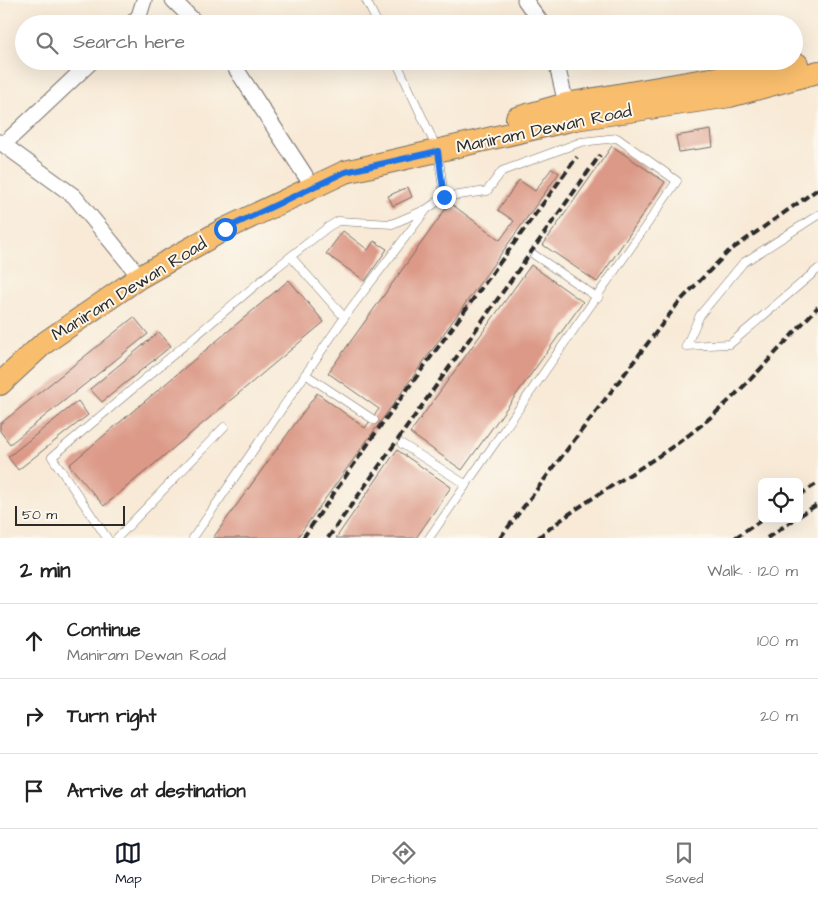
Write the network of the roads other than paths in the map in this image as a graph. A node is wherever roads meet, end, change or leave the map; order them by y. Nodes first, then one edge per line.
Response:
1 (144, 0) edge
2 (173, 0) edge
3 (366, 0) edge
4 (525, 0) edge
5 (139, 15) edge
6 (188, 15) edge
7 (374, 15) edge
8 (536, 15) edge
9 (818, 60) edge
10 (803, 63) edge
11 (82, 70) edge
12 (237, 70) edge
13 (400, 70) edge
14 (558, 70) edge
15 (761, 70) edge
16 (818, 72) edge
17 (566, 104) junction
18 (2, 143) edge
19 (435, 146) junction
20 (305, 176) junction
21 (444, 197) junction
22 (427, 209) junction
23 (818, 215) edge
24 (533, 254) dead end
25 (291, 257) junction
26 (818, 268) edge
27 (136, 272) junction
28 (598, 298) junction
29 (344, 318) junction
30 (0, 366) edge
31 (305, 374) junction
32 (0, 384) edge
33 (374, 420) dead end
34 (224, 428) dead end
35 (402, 444) dead end
36 (465, 484) junction
37 (107, 538) edge
38 (117, 538) edge
39 (193, 538) edge
40 (428, 538) edge

1 - 5 street
2 - 6 street
3 - 7 lane
4 - 8 street
9 - 10 main road, Maniram Dewan Road
11 - 18 street
12 - 20 street
13 - 19 lane
14 - 17 street
15 - 17 main road, Maniram Dewan Road
16 - 19 main road, Maniram Dewan Road
17 - 19 main road, Maniram Dewan Road
18 - 27 street
19 - 20 main road, Maniram Dewan Road
19 - 21 lane
19 - 27 main road, Maniram Dewan Road
20 - 27 main road, Maniram Dewan Road
21 - 22 lane
21 - 28 lane
22 - 25 lane
22 - 29 lane
23 - 26 lane
24 - 28 lane
25 - 29 lane
25 - 37 lane
27 - 30 main road, Maniram Dewan Road
27 - 32 main road, Maniram Dewan Road
28 - 36 lane
29 - 31 lane
31 - 33 lane
31 - 39 lane
34 - 38 lane
35 - 36 lane
36 - 40 lane

